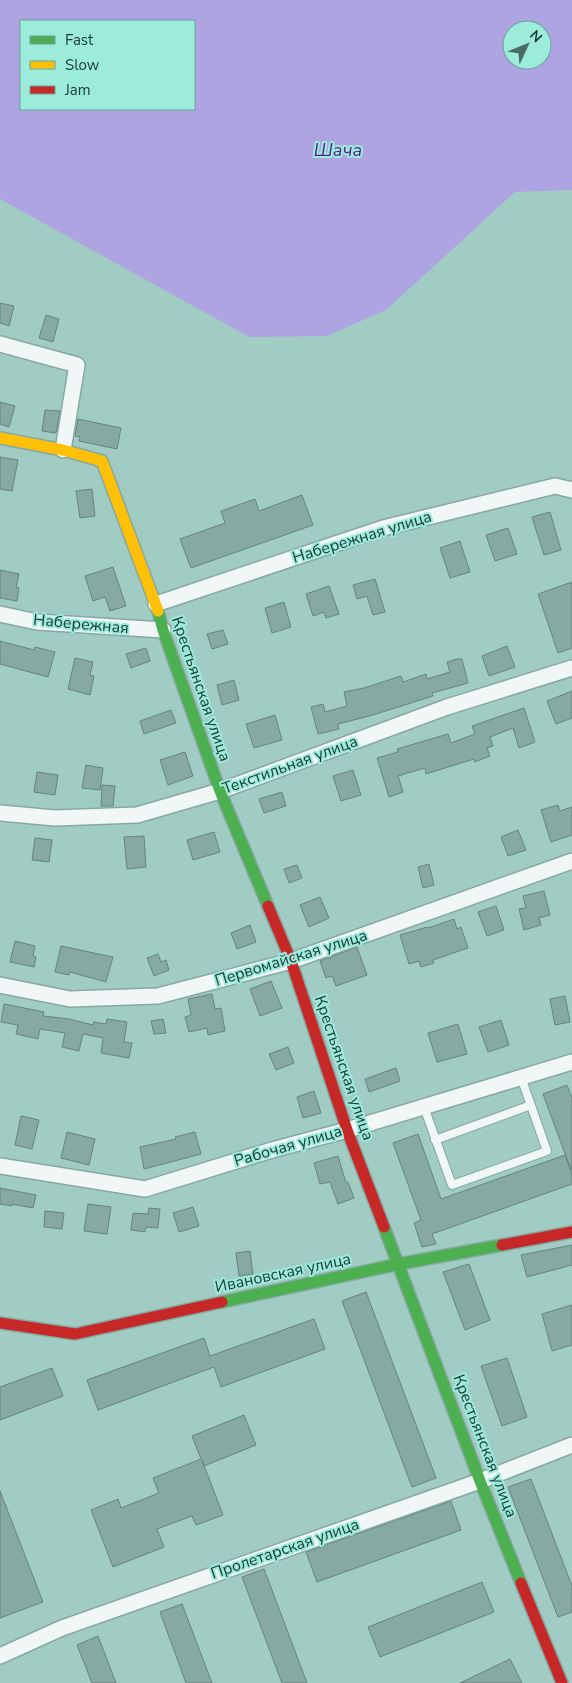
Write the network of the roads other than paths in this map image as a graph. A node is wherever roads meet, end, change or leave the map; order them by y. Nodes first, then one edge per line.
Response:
1 (0, 344) edge
2 (0, 438) edge
3 (63, 450) junction
4 (572, 490) edge
5 (156, 604) junction
6 (0, 614) edge
7 (163, 630) junction
8 (572, 668) edge
9 (220, 791) junction
10 (0, 813) edge
11 (572, 861) edge
12 (292, 961) junction
13 (0, 985) edge
14 (572, 1062) edge
15 (521, 1077) junction
16 (531, 1105) junction
17 (424, 1106) junction
18 (347, 1130) junction
19 (435, 1140) junction
20 (0, 1166) edge
21 (572, 1232) edge
22 (399, 1264) junction
23 (0, 1323) edge
24 (572, 1445) edge
25 (480, 1481) junction
26 (0, 1656) edge
27 (562, 1683) edge

1 - 3 street
2 - 3 street
3 - 5 street, Крестьянская улица
4 - 5 street, Набережная улица
5 - 7 street, Крестьянская улица
6 - 7 street, Набережная
7 - 9 street, Крестьянская улица
8 - 9 street, Текстильная улица
9 - 10 street, Текстильная улица
9 - 12 street, Крестьянская улица
11 - 12 street, Первомайская улица
12 - 13 street, Первомайская улица
12 - 18 street, Крестьянская улица
14 - 15 street, Рабочая улица
15 - 16 lane
15 - 17 street, Рабочая улица
16 - 19 lane
16 - 19 lane
17 - 18 street, Рабочая улица
17 - 19 lane
18 - 20 street, Рабочая улица
18 - 22 street, Крестьянская улица
21 - 22 street, Ивановская улица
22 - 23 street, Ивановская улица
22 - 25 street, Крестьянская улица
24 - 25 street, Пролетарская улица
25 - 26 street, Пролетарская улица
25 - 27 street, Крестьянская улица

